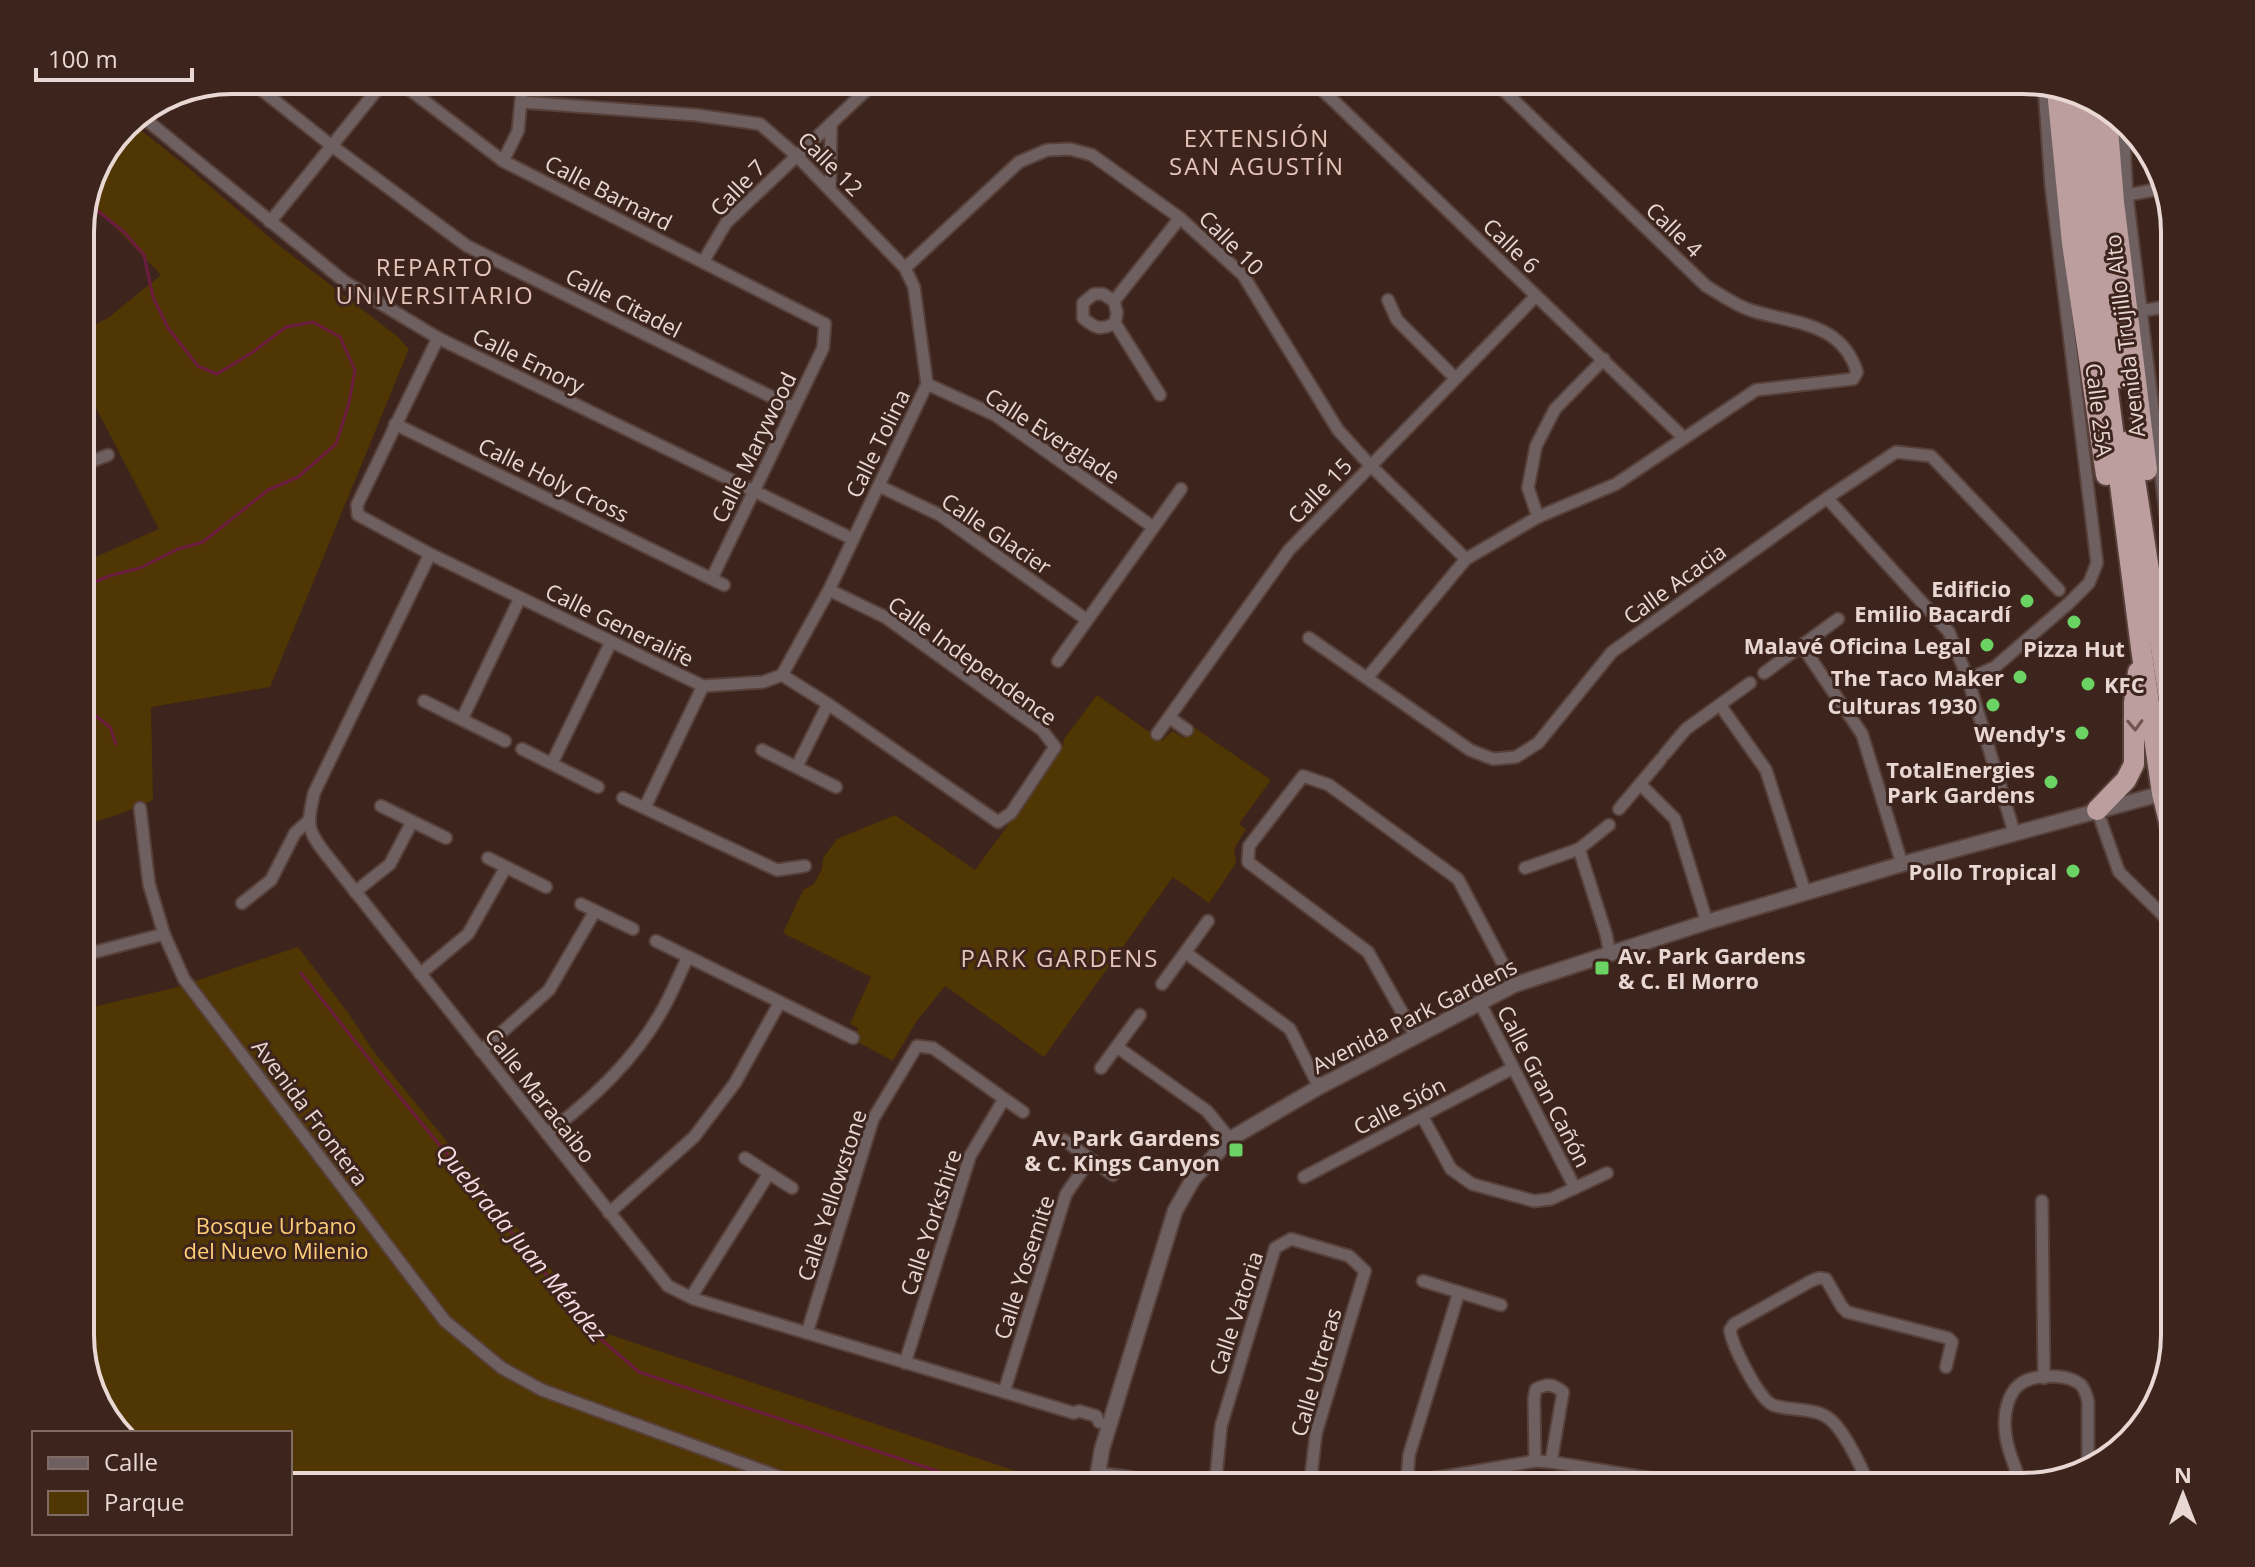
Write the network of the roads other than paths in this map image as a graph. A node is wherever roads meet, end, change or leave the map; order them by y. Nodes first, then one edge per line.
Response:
1 (267, 94) edge
2 (374, 94) edge
3 (415, 94) edge
4 (522, 94) edge
5 (862, 94) edge
6 (1327, 94) edge
7 (1507, 94) edge
8 (2045, 96) edge
9 (2058, 99) edge
10 (521, 102) junction
11 (2074, 104) edge
12 (2089, 111) edge
13 (149, 122) edge
14 (2107, 123) edge
15 (831, 124) junction
16 (2124, 138) edge
17 (332, 146) junction
18 (797, 156) junction
19 (503, 161) junction
20 (830, 190) junction
21 (2154, 190) edge
22 (2127, 195) junction
23 (1180, 218) junction
24 (270, 222) junction
25 (703, 262) junction
26 (905, 268) junction
27 (1536, 296) junction
28 (1388, 300) dead end
29 (1114, 301) junction
30 (2161, 307) edge
31 (2141, 311) junction
32 (815, 319) joint
33 (1115, 323) junction
34 (438, 338) junction
35 (1604, 359) junction
36 (1455, 378) junction
37 (927, 384) junction
38 (1160, 395) dead end
39 (794, 408) junction
40 (2119, 420) junction
41 (395, 424) junction
42 (1684, 438) junction
43 (2161, 450) edge
44 (108, 455) dead end
45 (94, 460) edge
46 (1370, 465) junction
47 (879, 486) junction
48 (1181, 489) dead end
49 (754, 491) junction
50 (1827, 498) junction
51 (1538, 517) junction
52 (1153, 527) junction
53 (853, 539) junction
54 (430, 554) junction
55 (1466, 559) junction
56 (712, 578) junction
57 (2161, 580) edge
58 (724, 585) dead end
59 (2134, 589) junction
60 (829, 590) junction
61 (2059, 590) dead end
62 (520, 598) junction
63 (1838, 619) dead end
64 (1087, 620) junction
65 (1309, 638) dead end
66 (611, 642) junction
67 (1802, 646) junction
68 (2141, 648) junction
69 (2161, 658) edge
70 (1058, 661) dead end
71 (1764, 673) dead end
72 (782, 675) junction
73 (1367, 678) junction
74 (1968, 679) junction
75 (1750, 683) dead end
76 (703, 686) junction
77 (424, 701) dead end
78 (828, 704) junction
79 (1720, 705) junction
80 (1170, 718) junction
81 (462, 719) junction
82 (1187, 730) dead end
83 (1157, 734) dead end
84 (505, 741) dead end
85 (522, 749) dead end
86 (762, 750) dead end
87 (2161, 750) edge
88 (552, 763) junction
89 (797, 766) junction
90 (1640, 784) junction
91 (598, 787) dead end
92 (836, 787) dead end
93 (2161, 793) edge
94 (623, 798) dead end
95 (381, 806) dead end
96 (645, 807) junction
97 (140, 808) dead end
98 (1619, 809) dead end
99 (2097, 810) junction
100 (308, 821) junction
101 (412, 822) junction
102 (1609, 825) dead end
103 (2014, 832) junction
104 (446, 838) dead end
105 (1579, 849) junction
106 (488, 858) dead end
107 (1902, 864) junction
108 (805, 866) dead end
109 (506, 867) junction
110 (1525, 868) dead end
111 (546, 887) dead end
112 (355, 892) junction
113 (1805, 892) junction
114 (242, 903) dead end
115 (581, 904) dead end
116 (595, 911) junction
117 (2161, 913) edge
118 (1208, 921) dead end
119 (1707, 922) junction
120 (633, 929) dead end
121 (164, 934) junction
122 (656, 941) dead end
123 (94, 952) edge
124 (1186, 953) junction
125 (1610, 954) junction
126 (688, 957) junction
127 (420, 974) junction
128 (1162, 984) dead end
129 (1514, 985) junction
130 (780, 1002) junction
131 (1480, 1003) junction
132 (1140, 1015) dead end
133 (1416, 1037) junction
134 (853, 1038) dead end
135 (1117, 1047) junction
136 (481, 1051) junction
137 (1101, 1068) dead end
138 (1513, 1068) junction
139 (1319, 1087) junction
140 (1004, 1099) junction
141 (1023, 1112) dead end
142 (1422, 1116) junction
143 (547, 1134) junction
144 (1230, 1139) junction
145 (1064, 1140) dead end
146 (745, 1158) dead end
147 (1090, 1159) junction
148 (1607, 1173) dead end
149 (768, 1175) junction
150 (1113, 1175) dead end
151 (1304, 1177) dead end
152 (792, 1188) dead end
153 (1575, 1188) junction
154 (2042, 1201) dead end
155 (609, 1213) junction
156 (1365, 1271) joint
157 (1423, 1281) dead end
158 (1459, 1292) junction
159 (691, 1297) junction
160 (1501, 1305) dead end
161 (807, 1333) junction
162 (905, 1363) junction
163 (1946, 1367) dead end
164 (2044, 1378) junction
165 (1004, 1392) junction
166 (1104, 1423) junction
167 (2088, 1457) edge
168 (1535, 1461) junction
169 (1551, 1462) junction
170 (769, 1473) edge
171 (1100, 1473) edge
172 (1216, 1473) edge
173 (1311, 1473) edge
174 (1408, 1473) edge
175 (1465, 1473) edge
176 (1617, 1473) edge
177 (1863, 1473) edge
178 (2018, 1473) edge

1 - 17 street, Calle Citadel
2 - 17 street
3 - 19 street, Calle Barnard
4 - 10 street
5 - 15 street, Calle 7
6 - 27 street, Calle 6
7 - 42 street, Calle 4
8 - 74 street, Calle 25A
9 - 59 highway
10 - 18 street, Calle 12
10 - 19 street
11 - 40 highway
12 - 40 highway
13 - 24 street, Calle Emory
14 - 57 highway
15 - 18 street, Calle 7
15 - 20 street
16 - 22 street, Avenida Trujillo Alto
17 - 24 street
17 - 39 street, Calle Citadel
18 - 20 street, Calle 12
18 - 25 street, Calle 7
19 - 25 street, Calle Barnard
20 - 26 street, Calle 12
21 - 22 street
22 - 31 street, Avenida Trujillo Alto
23 - 26 street, Calle 10
23 - 29 street
23 - 46 street, Calle 10
24 - 34 street, Calle Emory
25 - 32 street, Calle Barnard
26 - 37 street, Calle Tolina
27 - 35 street, Calle 6
27 - 36 street, Calle 15
28 - 36 street
29 - 33 street
29 - 33 street
30 - 31 street
31 - 43 street, Avenida Trujillo Alto
32 - 39 street, Calle Marywood
33 - 38 street
34 - 41 street
34 - 49 street, Calle Emory
35 - 42 street, Calle 6
35 - 51 street
36 - 46 street, Calle 15
37 - 47 street, Calle Tolina
37 - 52 street, Calle Everglade
39 - 49 street, Calle Marywood
40 - 59 highway
40 - 69 highway
41 - 54 street, Calle Generalife
41 - 56 street, Calle Holy Cross
42 - 51 street
44 - 45 street
46 - 55 street, Calle 10
46 - 80 street, Calle 15
47 - 53 street, Calle Tolina
47 - 64 street, Calle Glacier
48 - 52 street
49 - 53 street, Calle Emory
49 - 56 street, Calle Marywood
50 - 61 street, Calle Acacia
50 - 73 street, Calle Acacia
50 - 74 street
51 - 55 street
52 - 64 street
53 - 60 street, Calle Tolina
54 - 62 street, Calle Generalife
54 - 100 street
55 - 73 street
56 - 58 street
59 - 68 highway
60 - 72 street, Calle Tolina
60 - 78 street, Calle Independence
62 - 66 street, Calle Generalife
62 - 81 street
63 - 67 street
64 - 70 street
65 - 73 street, Calle Acacia
66 - 76 street, Calle Generalife
66 - 88 street
67 - 71 street
67 - 107 street
68 - 87 highway
68 -> 99 highway
72 - 76 street, Calle Generalife
72 - 78 street
74 - 103 street
75 - 79 street
76 - 96 street
77 - 81 street
78 - 89 street
79 - 90 street
79 - 113 street
80 - 82 street
80 - 83 street, Calle 15
81 - 84 street
85 - 88 street
86 - 89 street
88 - 91 street
89 - 92 street
90 - 98 street
90 - 119 street
93 - 99 street, Avenida Park Gardens
94 - 96 street
95 - 101 street
96 - 108 street
97 - 121 street, Avenida Frontera
99 - 103 street, Avenida Park Gardens
99 - 117 street
100 - 112 street, Calle Maracaibo
100 - 114 street
101 - 104 street
101 - 112 street
102 - 105 street
103 - 107 street, Avenida Park Gardens
105 - 110 street
105 - 125 street
106 - 109 street
107 - 113 street, Avenida Park Gardens
109 - 111 street
109 - 127 street
112 - 127 street, Calle Maracaibo
113 - 119 street, Avenida Park Gardens
115 - 116 street
116 - 120 street
116 - 136 street
118 - 124 street
119 - 125 street, Avenida Park Gardens
121 - 123 street
121 - 170 street, Avenida Frontera
122 - 126 street
124 - 128 street
124 - 139 street
125 - 129 street, Avenida Park Gardens
126 - 130 street
126 - 143 street
127 - 136 street, Calle Maracaibo
129 - 131 street, Avenida Park Gardens
129 - 133 street
130 - 134 street
130 - 155 street
131 - 133 street, Avenida Park Gardens
131 - 138 street, Calle Gran Cañón
132 - 135 street
133 - 139 street, Avenida Park Gardens
135 - 137 street
135 - 144 street
136 - 143 street, Calle Maracaibo
138 - 142 street, Calle Sión
138 - 153 street, Calle Gran Cañón
139 - 144 street, Avenida Park Gardens
140 - 141 street
140 - 161 street, Calle Yellowstone
140 - 162 street, Calle Yorkshire
142 - 151 street, Calle Sión
142 - 153 street
143 - 155 street, Calle Maracaibo
144 - 166 street, Avenida Park Gardens
145 - 147 street
146 - 149 street
147 - 150 street
147 - 165 street, Calle Yosemite
148 - 153 street
149 - 152 street
149 - 159 street
154 - 164 street
155 - 159 street, Calle Maracaibo
156 - 172 street, Calle Vatoria
156 - 173 street, Calle Utreras
157 - 158 street
158 - 160 street
158 - 174 street
159 - 161 street, Calle Maracaibo
161 - 162 street, Calle Maracaibo
162 - 165 street, Calle Maracaibo
163 - 177 street
164 - 167 street
164 - 178 street
165 - 166 street, Calle Maracaibo
166 - 171 street, Avenida Park Gardens
168 - 169 street
168 - 169 street
168 - 175 street
169 - 176 street

